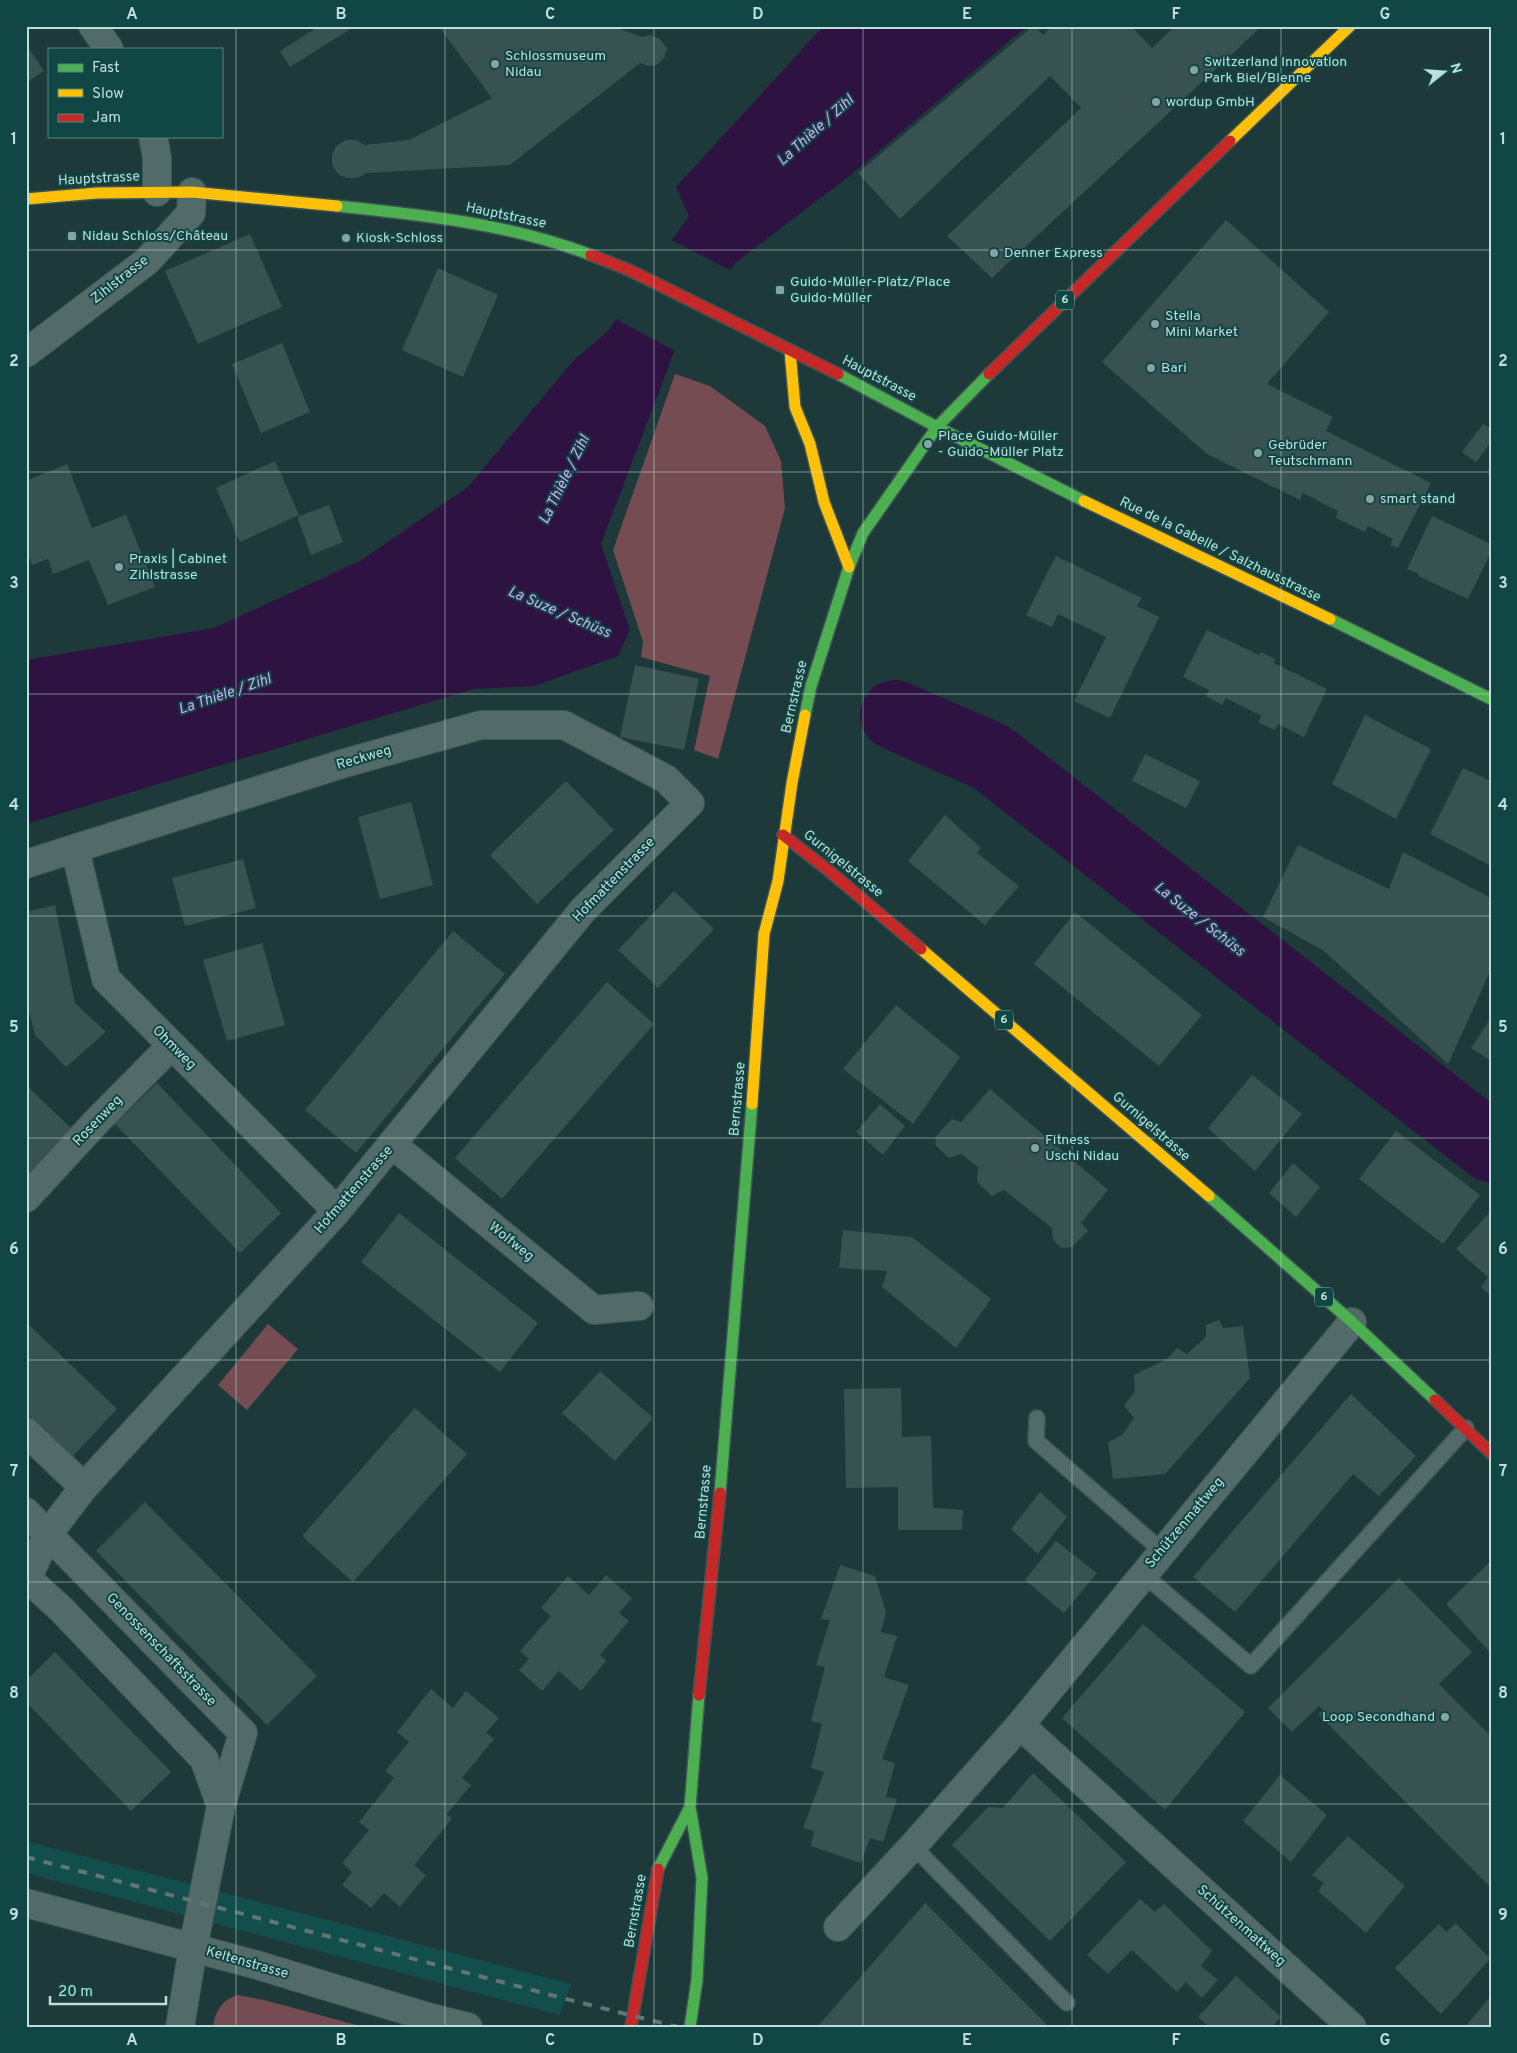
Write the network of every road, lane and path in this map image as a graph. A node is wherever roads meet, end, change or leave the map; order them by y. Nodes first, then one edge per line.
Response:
1 (93, 26) edge
2 (1350, 26) edge
3 (108, 48) edge
4 (153, 138) edge
5 (157, 192) junction
6 (192, 192) junction
7 (26, 199) edge
8 (790, 351) junction
9 (26, 352) edge
10 (937, 427) junction
11 (849, 567) junction
12 (1491, 699) edge
13 (690, 803) joint
14 (783, 835) junction
15 (75, 848) junction
16 (26, 864) edge
17 (171, 1046) junction
18 (392, 1145) junction
19 (26, 1198) edge
20 (337, 1211) junction
21 (639, 1306) dead end
22 (1352, 1322) junction
23 (1036, 1418) dead end
24 (1466, 1428) junction
25 (26, 1432) edge
26 (1491, 1452) edge
27 (84, 1487) junction
28 (26, 1512) edge
29 (48, 1534) junction
30 (1162, 1551) junction
31 (1143, 1574) junction
32 (27, 1580) edge
33 (1020, 1725) junction
34 (221, 1806) junction
35 (690, 1807) junction
36 (913, 1846) junction
37 (26, 1903) edge
38 (838, 1927) dead end
39 (193, 1948) junction
40 (1067, 2003) dead end
41 (180, 2027) edge
42 (468, 2027) edge
43 (631, 2027) edge
44 (690, 2027) edge
45 (1352, 2027) edge

1 - 3 street
2 - 10 main road, 6
4 - 5 street
5 - 6 main road, Hauptstrasse
5 - 7 main road, Hauptstrasse
6 - 8 main road, Hauptstrasse
6 - 9 street, Zihlstrasse
8 - 10 main road, Hauptstrasse
8 - 11 main road
10 - 11 main road, Bernstrasse / 6
10 - 12 main road, Rue de la Gabelle / Salzhausstrasse
11 - 14 main road, Bernstrasse / 6
13 - 15 street, Reckweg
13 - 18 street, Hofmattenstrasse
14 - 22 main road, Gurnigelstrasse / 6
14 - 35 main road, Bernstrasse
15 - 16 street, Reckweg
15 - 17 street, Ohmweg
17 - 19 street, Rosenweg
17 - 20 street, Ohmweg
18 - 20 street, Hofmattenstrasse
18 - 21 street, Wolfweg
20 - 27 street, Hofmattenstrasse
22 - 24 main road, Gurnigelstrasse / 6
22 - 30 street, Schützenmattweg
23 - 30 lane
24 - 26 main road, Gurnigelstrasse / 6
24 - 31 lane
25 - 27 street
27 - 29 street, Hofmattenstrasse
28 - 29 street, Genossenschaftsstrasse
29 - 32 street, Hofmattenstrasse
29 - 34 street, Genossenschaftsstrasse
30 - 31 street, Schützenmattweg
31 - 33 street, Schützenmattweg
32 - 34 street
33 - 36 street, Schützenmattweg
33 - 45 street, Schützenmattweg
34 - 39 street, Genossenschaftsstrasse
35 - 43 main road, Bernstrasse
35 - 44 main road, Bernstrasse
36 - 38 street, Schützenmattweg
36 - 40 lane
37 - 39 street, Keltenstrasse
39 - 41 street, Genossenschaftsstrasse
39 - 42 street, Keltenstrasse

